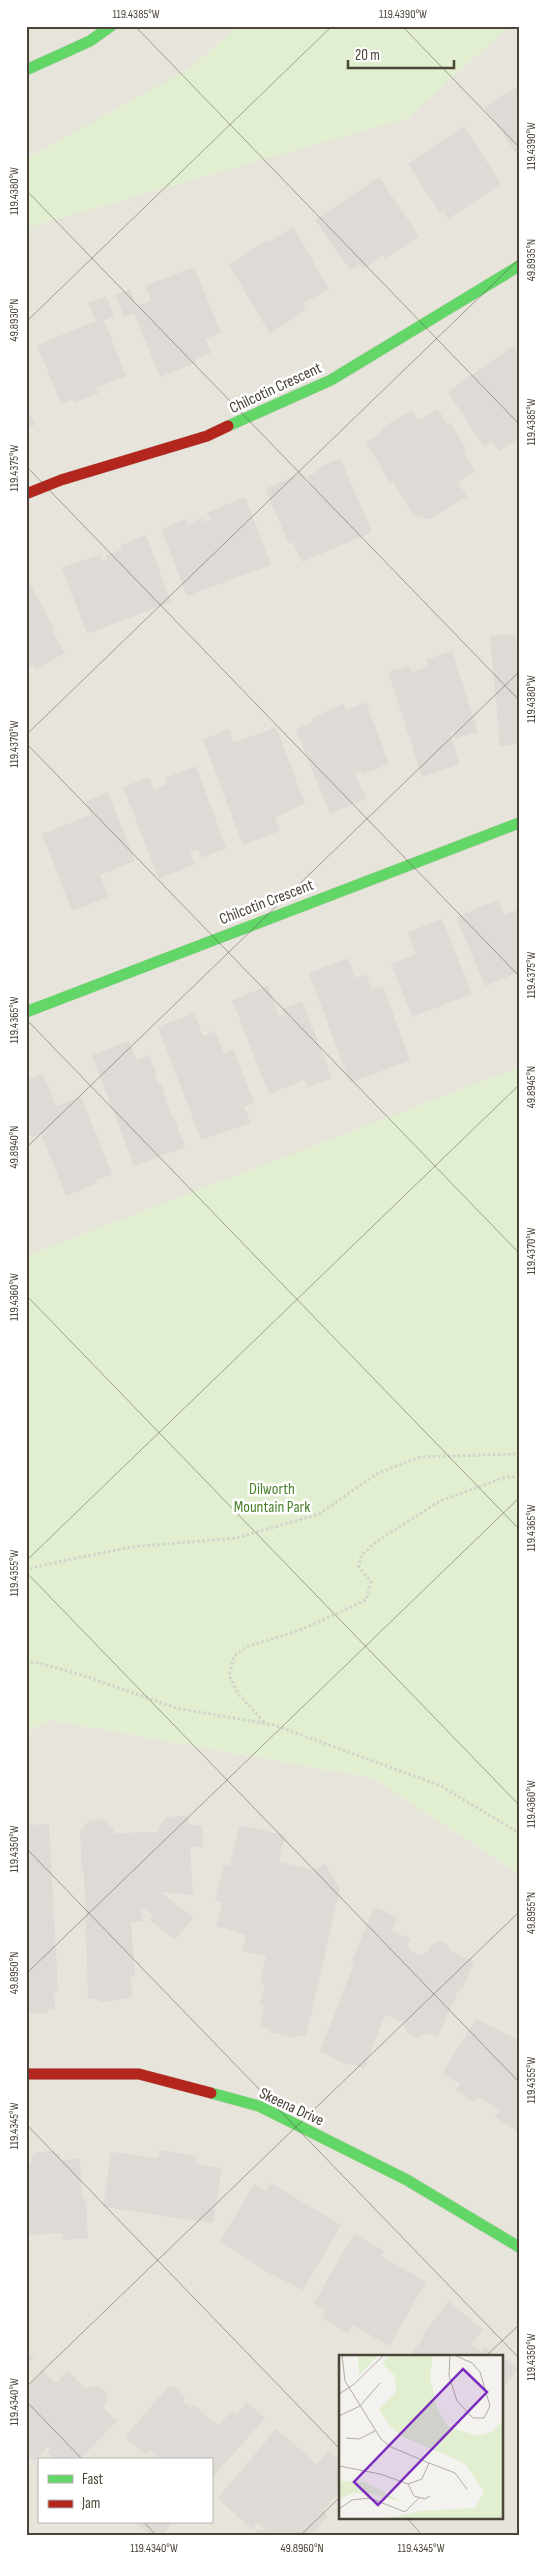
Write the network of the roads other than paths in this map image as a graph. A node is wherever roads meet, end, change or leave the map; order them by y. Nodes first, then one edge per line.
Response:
1 (111, 26) edge
2 (26, 70) edge
3 (519, 266) edge
4 (26, 494) edge
5 (519, 823) edge
6 (26, 1012) edge
7 (26, 2074) edge
8 (519, 2247) edge

1 - 2 street
3 - 4 street, Chilcotin Crescent
5 - 6 street, Chilcotin Crescent
7 - 8 street, Skeena Drive

